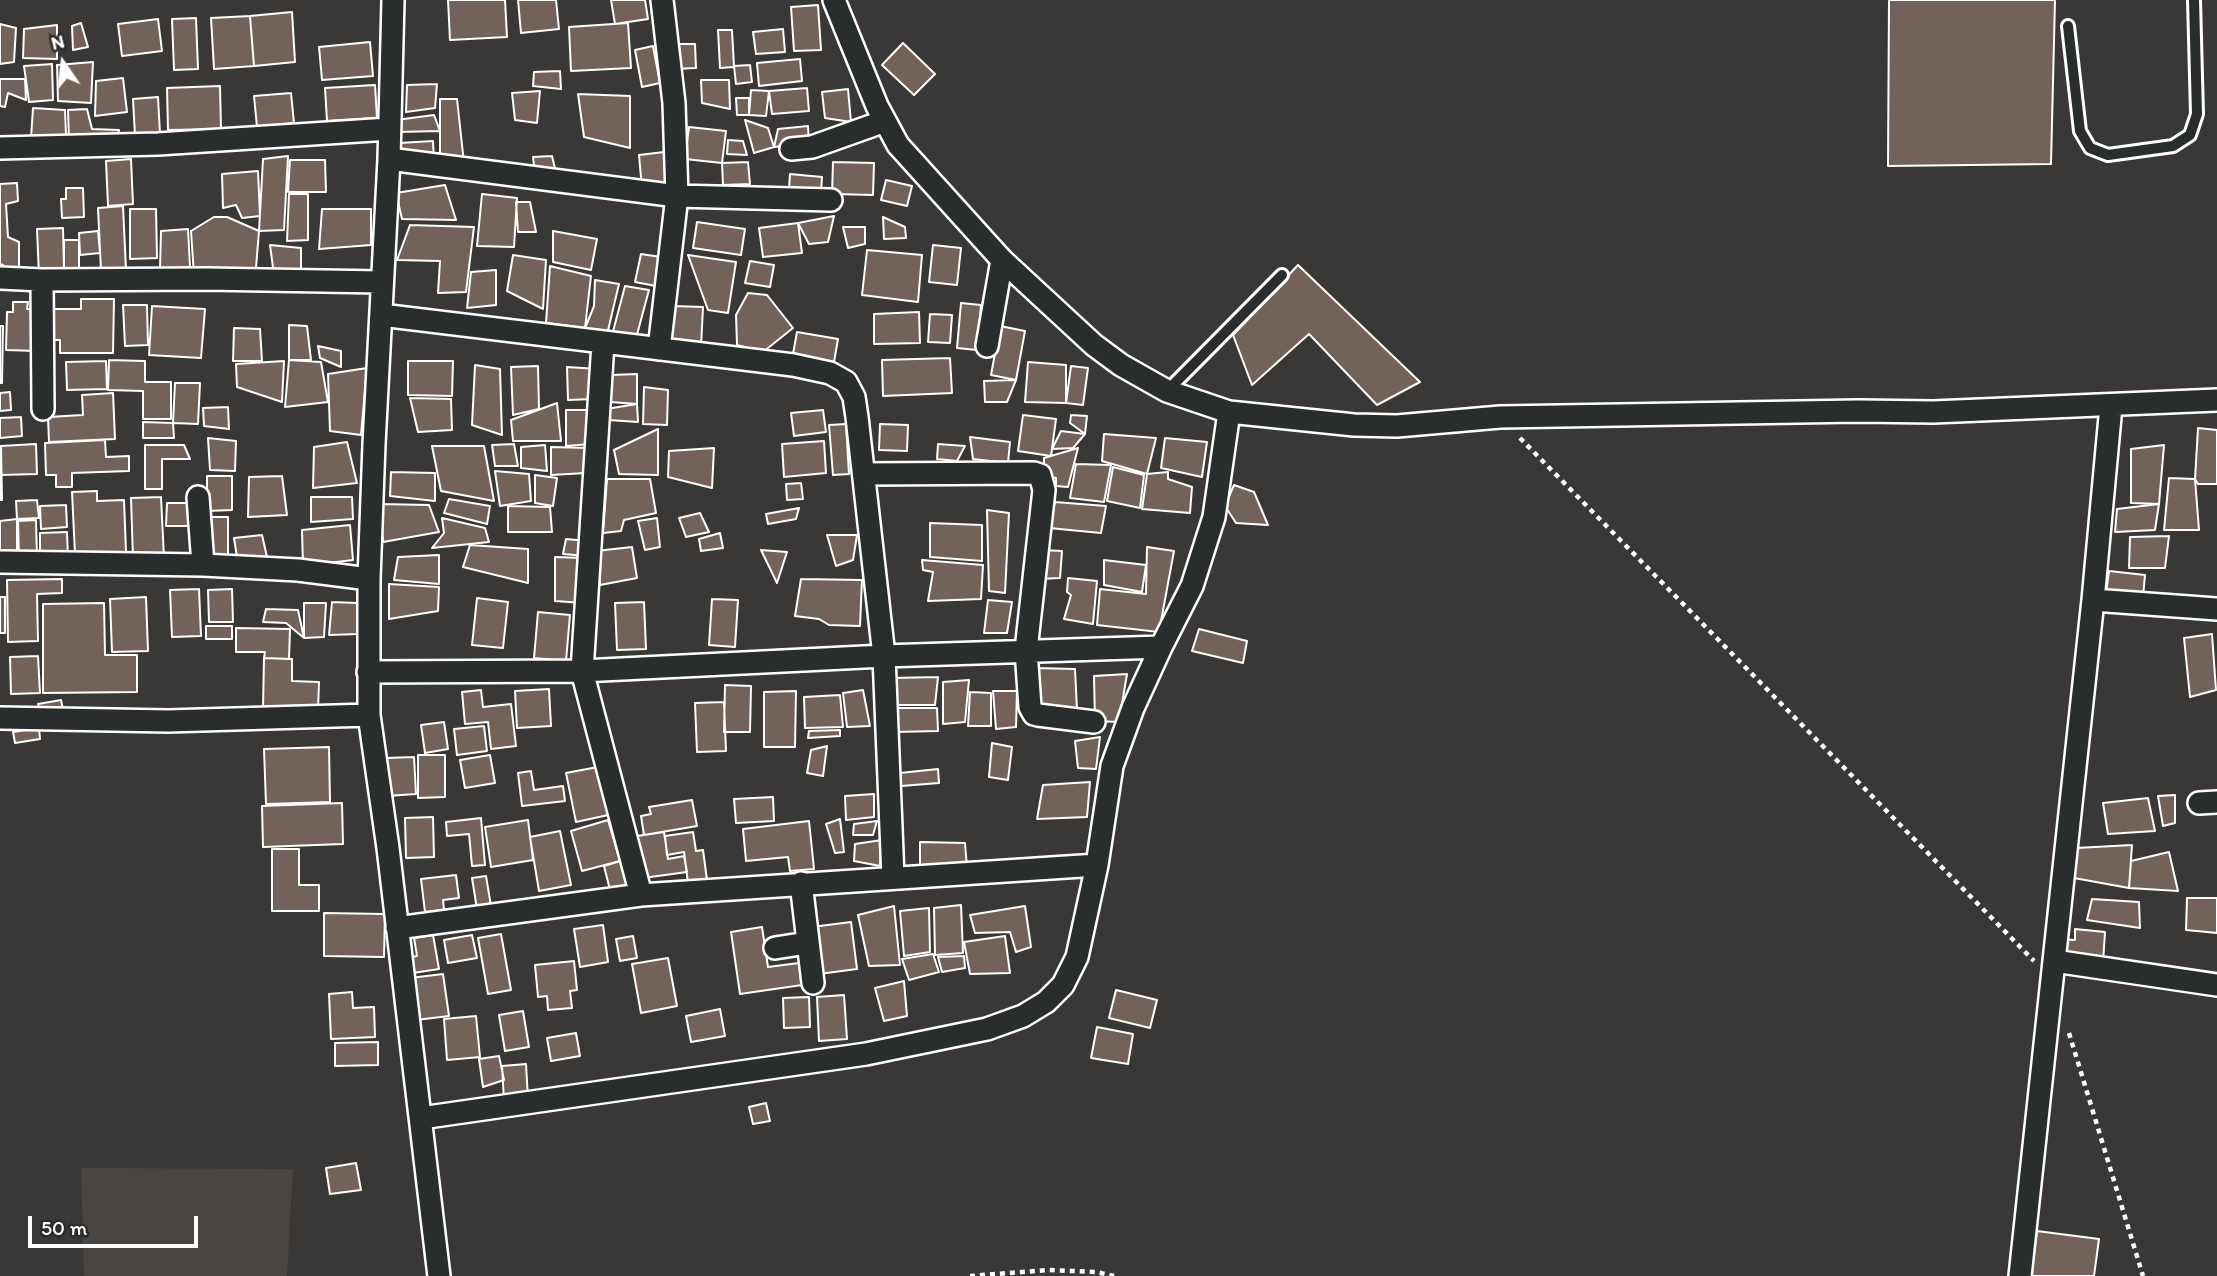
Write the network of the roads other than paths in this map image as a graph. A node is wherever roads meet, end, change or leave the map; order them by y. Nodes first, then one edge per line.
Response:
1 (393, 0) edge
2 (662, 0) edge
3 (834, 0) edge
4 (2194, 0) edge
5 (2068, 26) dead end
6 (885, 121) junction
7 (389, 129) junction
8 (0, 148) edge
9 (791, 149) dead end
10 (389, 159) junction
11 (677, 196) junction
12 (831, 200) dead end
13 (1002, 260) junction
14 (1282, 275) dead end
15 (0, 278) edge
16 (42, 280) junction
17 (381, 282) junction
18 (381, 314) junction
19 (604, 343) junction
20 (987, 346) dead end
21 (659, 349) junction
22 (1167, 391) junction
23 (2217, 400) edge
24 (2111, 406) junction
25 (43, 409) dead end
26 (1229, 412) junction
27 (864, 474) junction
28 (198, 497) dead end
29 (0, 562) edge
30 (203, 565) junction
31 (369, 579) junction
32 (2093, 600) junction
33 (2217, 609) edge
34 (1161, 647) junction
35 (1026, 650) junction
36 (884, 656) junction
37 (582, 671) junction
38 (368, 672) junction
39 (369, 715) junction
40 (0, 718) edge
41 (1094, 722) dead end
42 (1097, 865) junction
43 (893, 877) junction
44 (801, 883) junction
45 (641, 895) junction
46 (397, 928) junction
47 (807, 943) junction
48 (775, 948) dead end
49 (2053, 971) junction
50 (813, 983) dead end
51 (2217, 985) edge
52 (421, 1118) junction
53 (439, 1276) edge
54 (2020, 1276) edge

1 - 7 street
2 - 11 street
3 - 6 street
4 - 5 lane
6 - 9 street
6 - 13 street
7 - 8 street
7 - 10 street
10 - 11 street
10 - 17 street
11 - 12 street
11 - 21 street
13 - 20 street
13 - 22 street
14 - 22 lane
15 - 16 street
16 - 17 street
16 - 25 street
17 - 18 street
18 - 19 street
18 - 31 street
19 - 21 street
19 - 37 street
21 - 27 street
22 - 26 street
23 - 24 street
24 - 26 street
24 - 32 street
26 - 34 street
27 - 35 street
27 - 36 street
28 - 30 street
29 - 30 street
30 - 31 street
31 - 38 street
32 - 33 street
32 - 49 street
34 - 35 street
34 - 42 street
35 - 36 street
35 - 41 street
36 - 37 street
36 - 43 street
37 - 38 street
37 - 45 street
38 - 39 street
39 - 40 street
39 - 46 street
42 - 43 street
42 - 52 street
43 - 44 street
44 - 45 street
44 - 47 street
45 - 46 street
46 - 52 street
47 - 48 street
47 - 50 street
49 - 51 street
49 - 54 street
52 - 53 street

